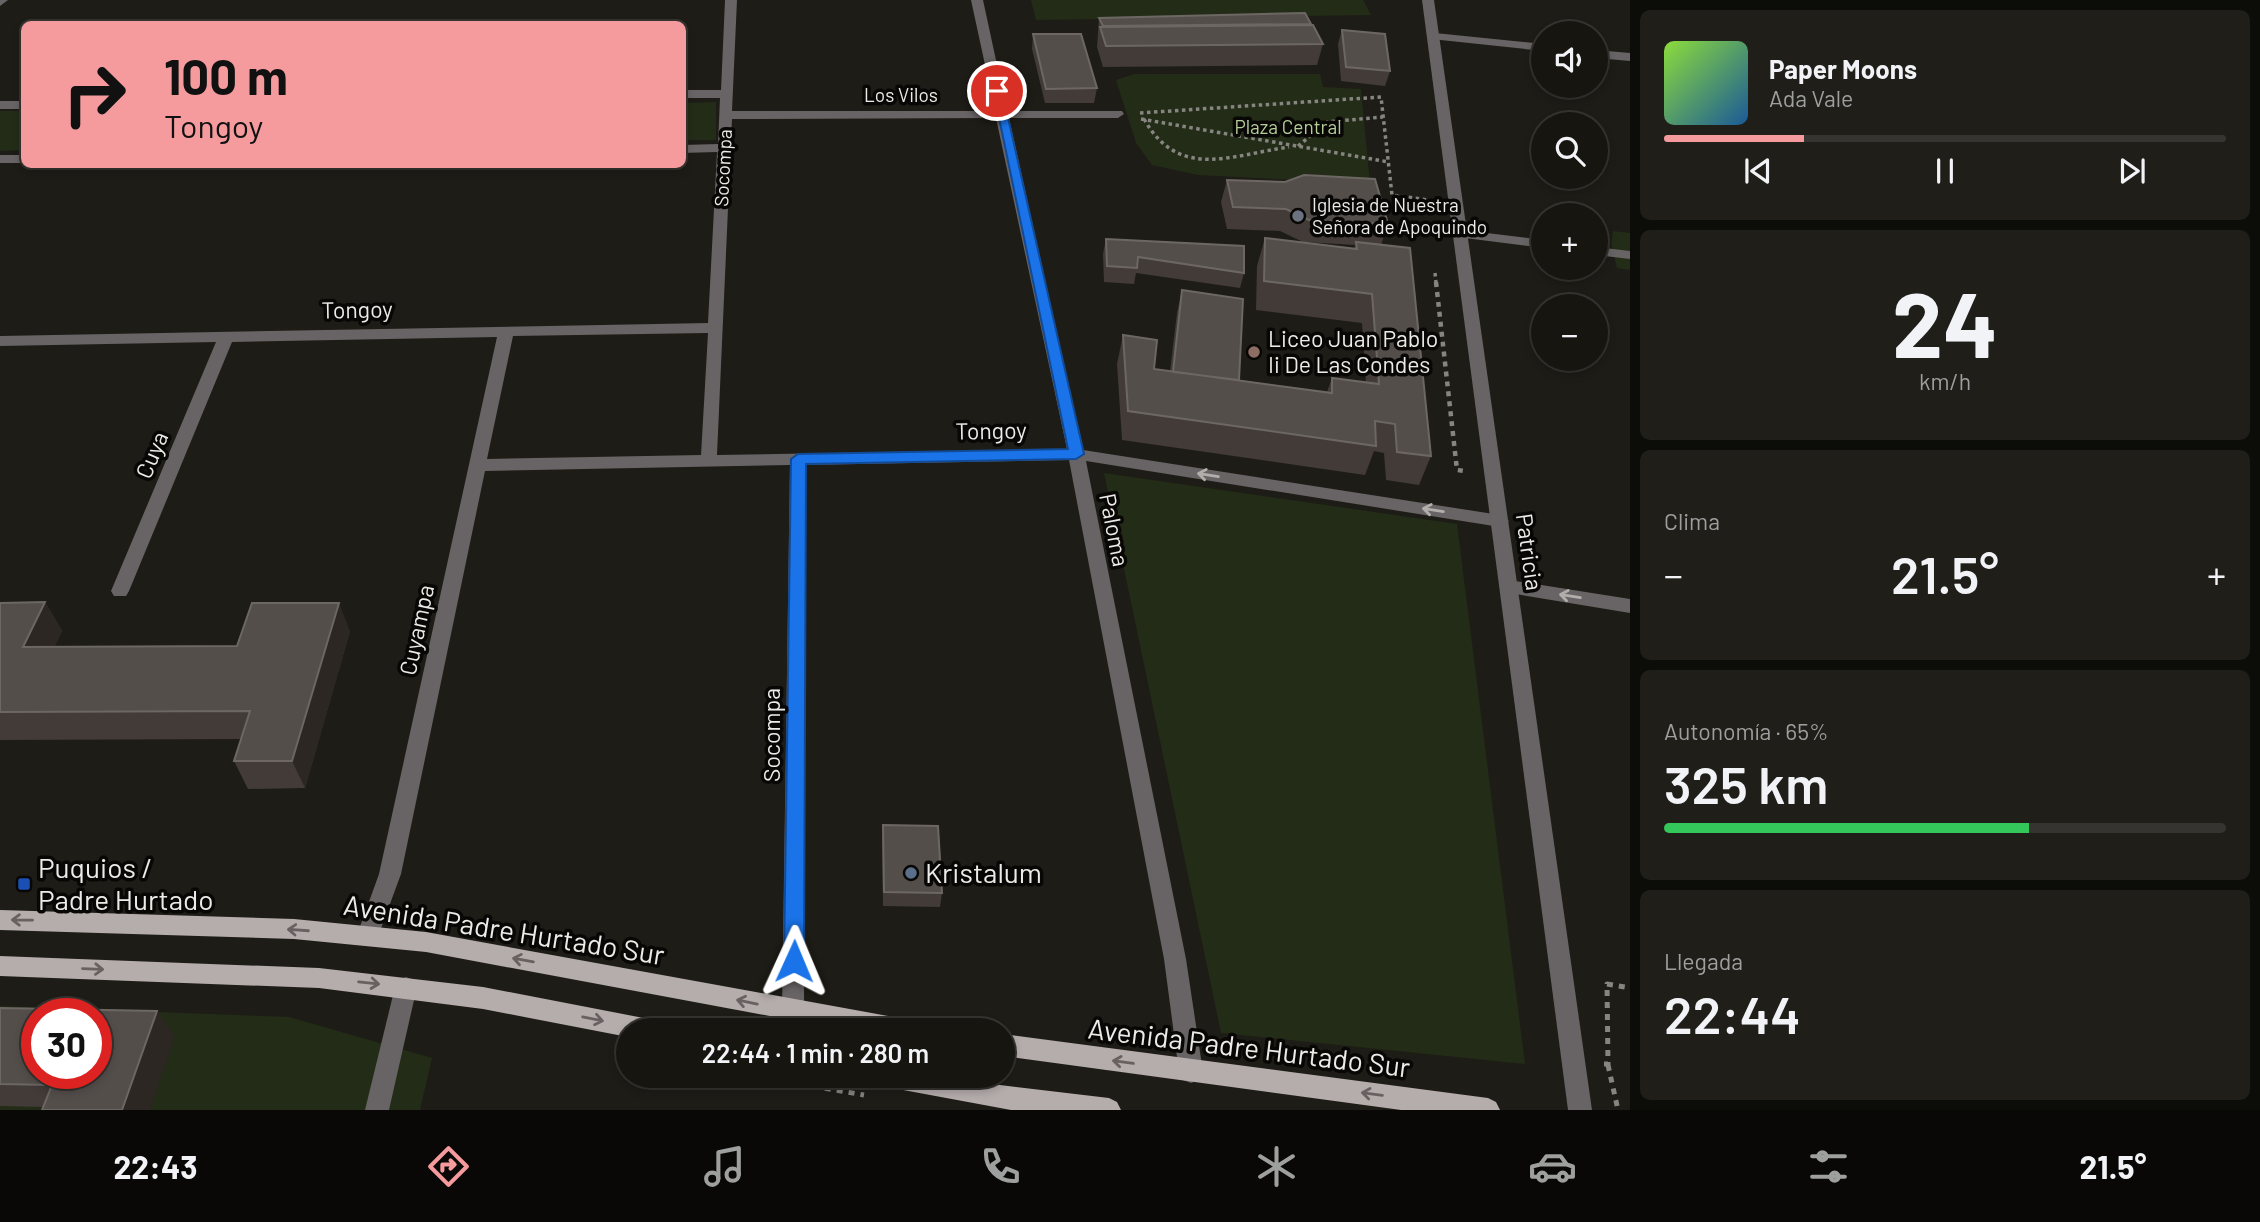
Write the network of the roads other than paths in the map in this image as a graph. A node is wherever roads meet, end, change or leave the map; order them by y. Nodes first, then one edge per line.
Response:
1 (731, 0) edge
2 (977, 0) edge
3 (1428, 0) edge
4 (1435, 37) junction
5 (1531, 47) edge
6 (1608, 55) edge
7 (1630, 57) edge
8 (686, 94) edge
9 (727, 94) junction
10 (0, 105) edge
11 (21, 105) edge
12 (1002, 114) junction
13 (1118, 114) road end
14 (725, 115) junction
15 (724, 148) junction
16 (686, 149) edge
17 (0, 159) edge
18 (21, 159) edge
19 (1462, 234) junction
20 (1531, 242) edge
21 (1608, 252) edge
22 (1630, 255) edge
23 (715, 328) junction
24 (506, 332) junction
25 (226, 337) junction
26 (0, 341) edge
27 (1076, 454) junction
28 (798, 459) junction
29 (709, 461) junction
30 (478, 465) junction
31 (1500, 521) junction
32 (1509, 587) junction
33 (120, 591) dead end
34 (1630, 606) edge
35 (0, 920) edge
36 (368, 935) junction
37 (0, 966) edge
38 (406, 987) junction
39 (793, 1011) junction
40 (834, 1018) edge
41 (616, 1024) edge
42 (1015, 1047) edge
43 (1191, 1072) junction
44 (935, 1088) edge
45 (999, 1104) edge
46 (377, 1110) edge
47 (1109, 1110) edge
48 (1488, 1110) edge
49 (1580, 1110) edge

1 - 9 street, Socompa
2 - 12 street, Paloma
3 - 4 street, Patricia
4 - 5 street
4 - 19 street, Patricia
6 - 7 street
8 - 9 street
9 - 14 street, Socompa
10 - 11 street
12 - 13 street, Los Vilos
12 - 14 street, Los Vilos
12 - 27 street, Paloma
14 - 15 street, Socompa
15 - 16 street
15 - 23 street, Socompa
17 - 18 street
19 - 20 street
19 - 31 street, Patricia
21 - 22 street
23 - 24 street, Tongoy
23 - 29 street, Socompa
24 - 25 street, Tongoy
24 - 30 street, Cuyampa
25 - 26 street, Tongoy
25 - 33 street, Cuya
27 - 28 street, Tongoy
31 -> 27 street, Tongoy
27 - 43 street, Paloma
28 - 29 street, Tongoy
28 - 39 street, Socompa
29 - 30 street, Tongoy
30 - 36 street, Cuyampa
31 - 32 street, Patricia
34 -> 32 street
32 - 49 street, Patricia
36 -> 35 main road, Avenida Padre Hurtado Sur
39 -> 36 main road, Avenida Padre Hurtado Sur
37 -> 38 main road
38 -> 41 main road
38 - 46 street
39 - 40 main road, Avenida Padre Hurtado Sur
43 -> 42 main road, Avenida Padre Hurtado Sur
48 -> 43 main road, Avenida Padre Hurtado Sur
44 - 45 main road
45 - 47 main road

